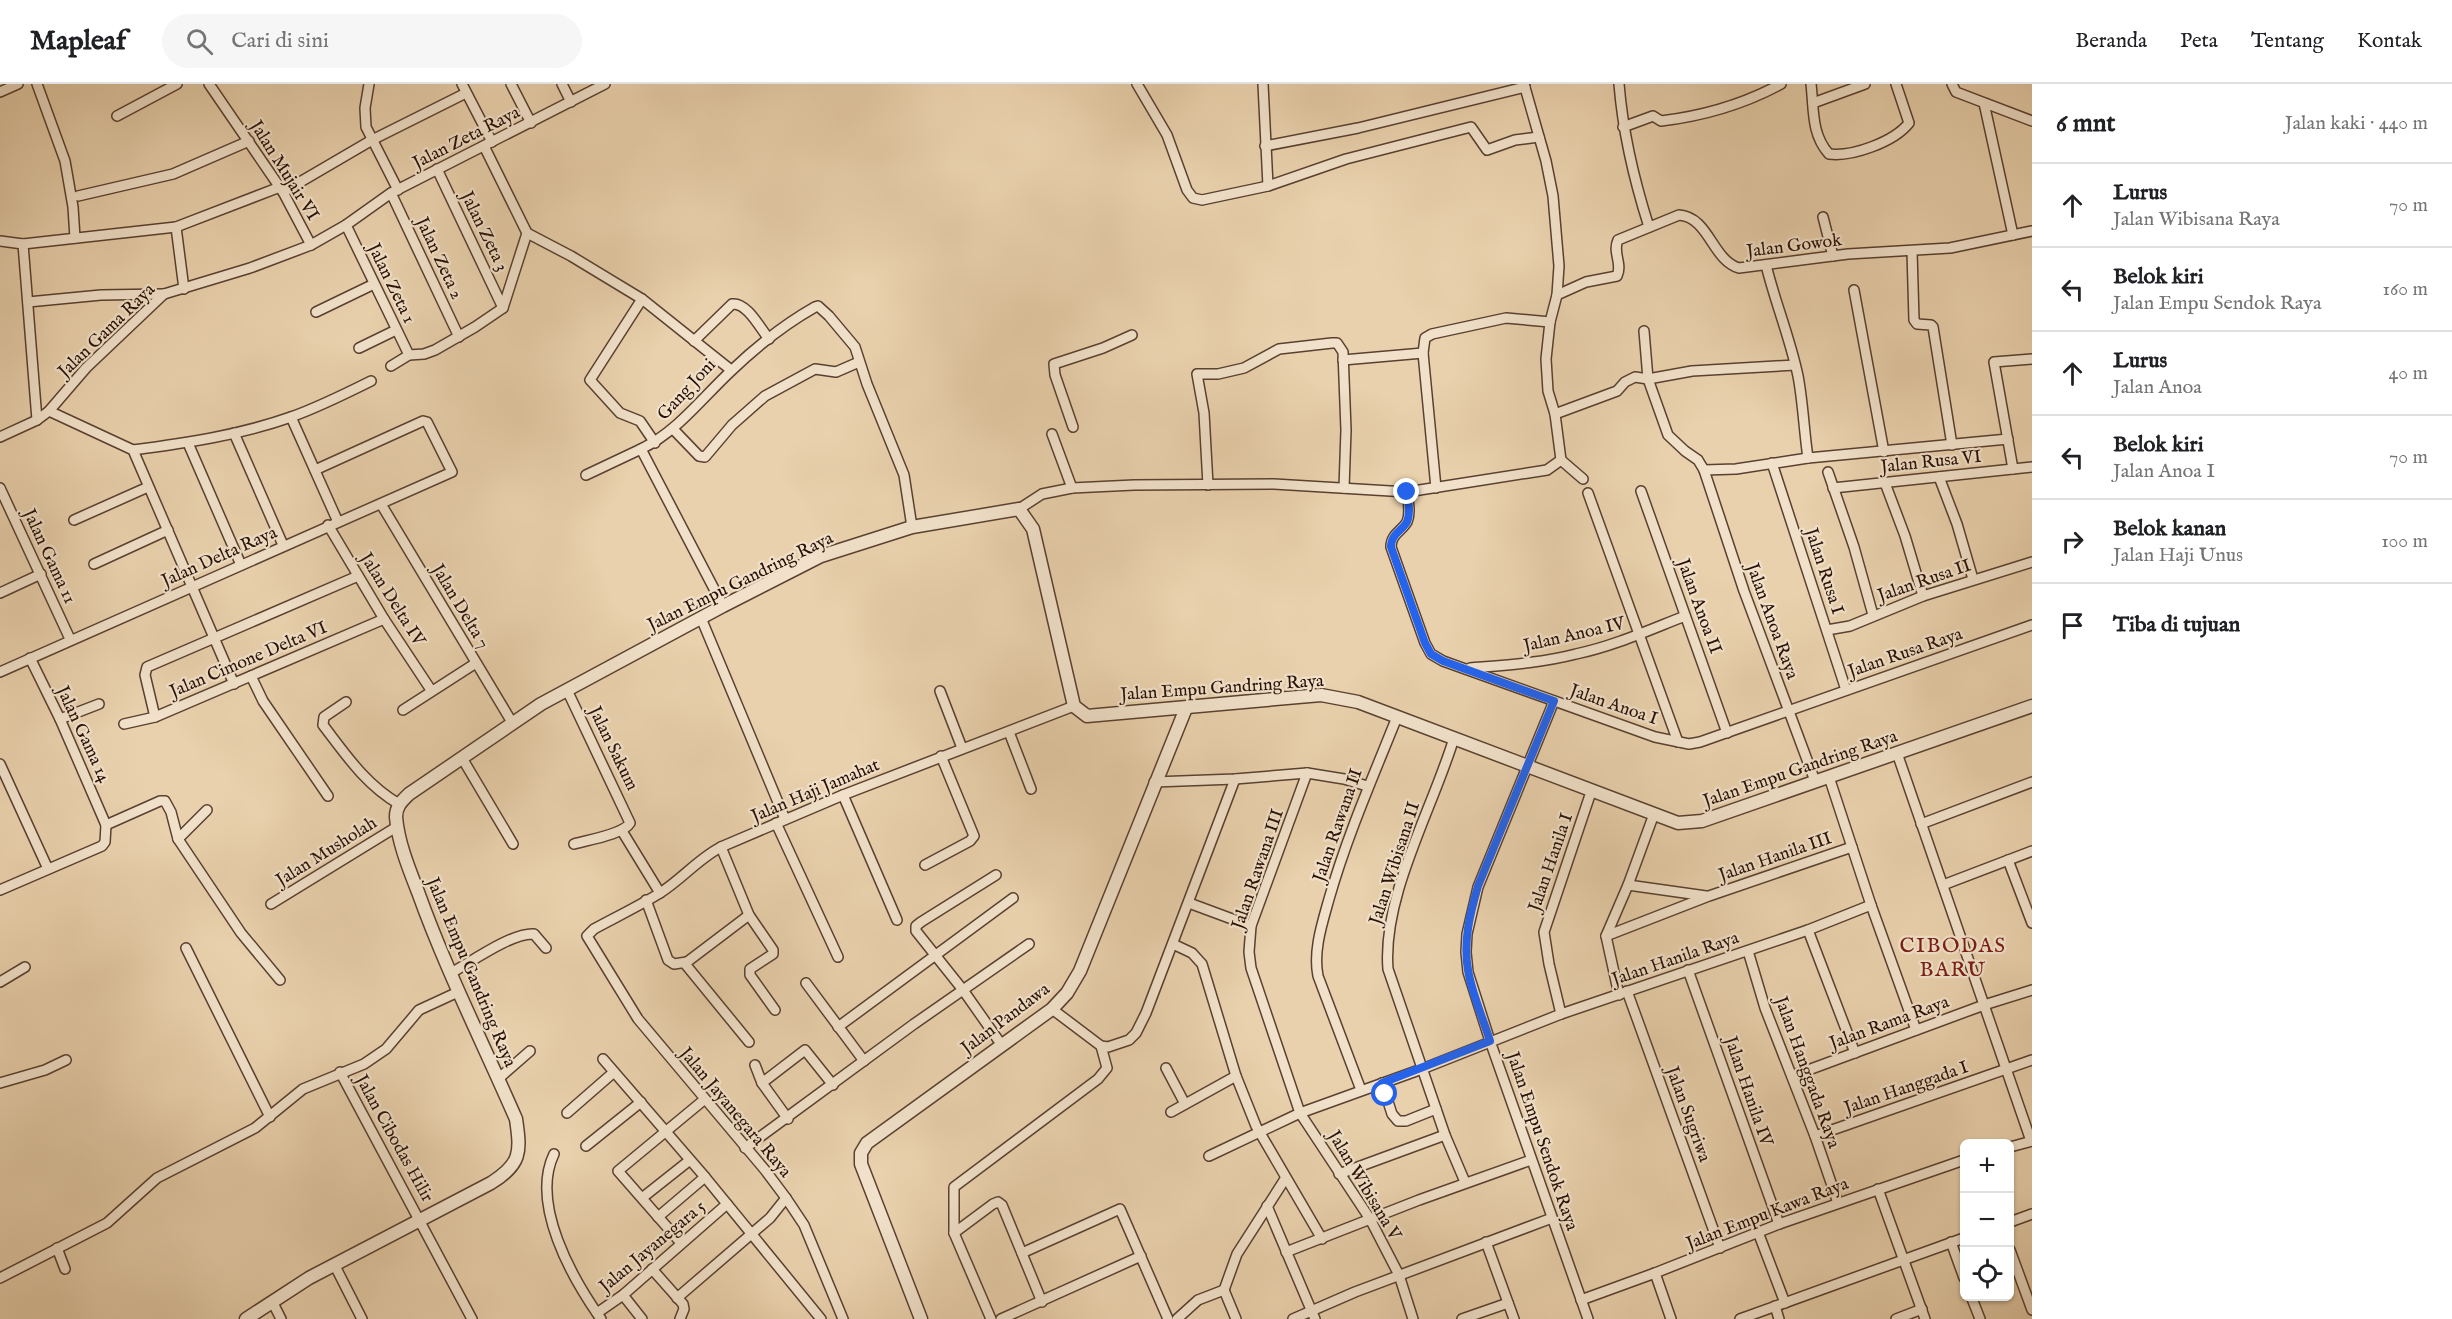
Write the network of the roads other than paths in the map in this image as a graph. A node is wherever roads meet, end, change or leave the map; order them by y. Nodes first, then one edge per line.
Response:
1 (18, 84) edge
2 (37, 84) edge
3 (177, 84) edge
4 (369, 84) edge
5 (511, 84) edge
6 (562, 84) edge
7 (605, 84) edge
8 (1137, 84) edge
9 (1263, 84) edge
10 (1619, 84) edge
11 (1781, 84) edge
12 (1811, 84) edge
13 (1865, 84) edge
14 (1896, 84) edge
15 (210, 85) edge
16 (1524, 86) edge
17 (1954, 88) edge
18 (464, 89) edge
19 (0, 92) edge
20 (571, 102) junction
21 (1813, 103) junction
22 (1984, 103) junction
23 (117, 116) dead end
24 (2032, 121) edge
25 (531, 123) junction
26 (1623, 127) junction
27 (1539, 138) junction
28 (372, 140) junction
29 (249, 141) junction
30 (488, 144) junction
31 (1265, 146) junction
32 (437, 169) junction
33 (1268, 186) junction
34 (282, 190) junction
35 (394, 191) junction
36 (78, 196) dead end
37 (1823, 217) dead end
38 (346, 225) junction
39 (176, 227) junction
40 (1649, 227) junction
41 (2032, 231) edge
42 (527, 233) junction
43 (2013, 235) junction
44 (75, 238) junction
45 (0, 241) edge
46 (22, 244) junction
47 (311, 245) junction
48 (1912, 251) junction
49 (1833, 256) junction
50 (1766, 265) junction
51 (374, 284) junction
52 (183, 289) junction
53 (1854, 290) dead end
54 (164, 294) junction
55 (1557, 295) junction
56 (642, 299) junction
57 (28, 302) junction
58 (503, 308) junction
59 (316, 312) dead end
60 (1550, 322) junction
61 (396, 330) junction
62 (1644, 332) dead end
63 (1132, 335) dead end
64 (459, 336) junction
65 (769, 339) junction
66 (694, 341) junction
67 (359, 348) dead end
68 (1423, 353) junction
69 (409, 355) junction
70 (2032, 359) edge
71 (1343, 360) junction
72 (859, 362) junction
73 (1795, 365) junction
74 (391, 366) dead end
75 (731, 370) junction
76 (1648, 379) junction
77 (371, 381) dead end
78 (52, 413) junction
79 (1555, 414) junction
80 (291, 417) junction
81 (37, 420) junction
82 (1073, 427) dead end
83 (673, 429) junction
84 (234, 433) junction
85 (1052, 434) dead end
86 (0, 438) edge
87 (2008, 439) junction
88 (655, 442) junction
89 (188, 443) junction
90 (1952, 445) junction
91 (641, 449) junction
92 (133, 450) junction
93 (1884, 452) junction
94 (1808, 458) junction
95 (1561, 460) junction
96 (1772, 463) junction
97 (2032, 468) edge
98 (315, 470) junction
99 (1704, 470) junction
100 (2013, 470) junction
101 (1828, 472) dead end
102 (586, 475) dead end
103 (1939, 477) junction
104 (1583, 479) dead end
105 (1885, 483) junction
106 (1208, 486) junction
107 (147, 487) junction
108 (0, 488) edge
109 (1072, 488) junction
110 (1344, 488) junction
111 (1436, 488) junction
112 (1833, 488) junction
113 (1641, 491) dead end
114 (1407, 492) junction
115 (1588, 493) dead end
116 (381, 504) junction
117 (1019, 509) junction
118 (11, 511) junction
119 (0, 516) edge
120 (74, 520) dead end
121 (333, 523) junction
122 (912, 527) junction
123 (168, 531) junction
124 (283, 545) junction
125 (2032, 562) edge
126 (94, 564) dead end
127 (241, 564) junction
128 (40, 574) junction
129 (358, 576) junction
130 (1973, 579) junction
131 (191, 586) junction
132 (0, 593) edge
133 (1923, 596) junction
134 (723, 606) junction
135 (1873, 615) junction
136 (1685, 616) junction
137 (700, 618) junction
138 (384, 619) junction
139 (2032, 625) edge
140 (1827, 630) junction
141 (1640, 635) junction
142 (70, 639) junction
143 (214, 639) junction
144 (30, 658) junction
145 (477, 663) junction
146 (1466, 669) junction
147 (0, 672) edge
148 (251, 676) junction
149 (234, 684) junction
150 (431, 690) junction
151 (567, 690) junction
152 (1846, 690) junction
153 (940, 692) dead end
154 (1554, 701) junction
155 (346, 702) dead end
156 (99, 704) dead end
157 (1074, 706) junction
158 (2032, 706) edge
159 (1185, 708) junction
160 (403, 710) dead end
161 (1790, 712) junction
162 (155, 717) junction
163 (1397, 717) junction
164 (60, 719) junction
165 (124, 724) dead end
166 (513, 724) junction
167 (1009, 732) junction
168 (1727, 733) junction
169 (1454, 738) junction
170 (1678, 742) junction
171 (962, 748) junction
172 (1897, 753) junction
173 (941, 756) junction
174 (462, 759) junction
175 (0, 764) edge
176 (1526, 767) junction
177 (1307, 773) junction
178 (1829, 777) junction
179 (1235, 779) junction
180 (1815, 781) junction
181 (1154, 782) junction
182 (2032, 782) edge
183 (1367, 786) junction
184 (1031, 789) dead end
185 (1591, 792) junction
186 (843, 795) junction
187 (328, 796) dead end
188 (399, 804) junction
189 (207, 810) dead end
190 (1654, 814) junction
191 (781, 821) junction
192 (1921, 824) junction
193 (106, 825) junction
194 (398, 826) junction
195 (622, 831) junction
196 (178, 839) junction
197 (513, 844) dead end
198 (574, 844) dead end
199 (1852, 847) junction
200 (721, 848) junction
201 (2032, 851) edge
202 (2008, 860) junction
203 (925, 865) dead end
204 (48, 869) junction
205 (996, 875) dead end
206 (1628, 885) junction
207 (1943, 885) junction
208 (0, 890) edge
209 (660, 892) junction
210 (1709, 896) junction
211 (1013, 898) dead end
212 (646, 900) junction
213 (1189, 903) junction
214 (271, 904) dead end
215 (1871, 906) junction
216 (749, 915) junction
217 (897, 920) dead end
218 (2032, 922) edge
219 (1251, 926) junction
220 (1808, 930) junction
221 (586, 936) joint
222 (1606, 936) junction
223 (1029, 944) dead end
224 (1173, 944) junction
225 (186, 948) dead end
226 (546, 948) dead end
227 (1748, 951) junction
228 (936, 956) junction
229 (838, 957) dead end
230 (687, 962) junction
231 (25, 967) dead end
232 (1688, 970) junction
233 (0, 971) edge
234 (14, 972) junction
235 (451, 973) junction
236 (280, 980) dead end
237 (0, 982) edge
238 (806, 983) dead end
239 (963, 990) junction
240 (2032, 990) edge
241 (458, 992) junction
242 (1623, 993) junction
243 (1984, 1005) junction
244 (1052, 1009) junction
245 (775, 1010) dead end
246 (1561, 1014) junction
247 (838, 1027) junction
248 (1916, 1030) junction
249 (1490, 1041) junction
250 (749, 1042) dead end
251 (1001, 1044) junction
252 (1101, 1046) junction
253 (530, 1051) dead end
254 (1855, 1053) junction
255 (603, 1059) dead end
256 (66, 1060) dead end
257 (2032, 1060) edge
258 (864, 1061) junction
259 (755, 1065) dead end
260 (1166, 1068) dead end
261 (2008, 1068) junction
262 (1422, 1069) junction
263 (340, 1072) junction
264 (614, 1072) junction
265 (1236, 1076) junction
266 (1792, 1076) junction
267 (498, 1079) junction
268 (0, 1083) edge
269 (762, 1083) junction
270 (1382, 1083) junction
271 (833, 1085) junction
272 (1361, 1090) junction
273 (705, 1099) junction
274 (641, 1102) junction
275 (1185, 1104) junction
276 (1436, 1109) junction
277 (1171, 1112) dead end
278 (567, 1113) dead end
279 (1300, 1113) junction
280 (270, 1117) junction
281 (788, 1119) junction
282 (665, 1130) junction
283 (1259, 1131) junction
284 (1445, 1135) junction
285 (1815, 1136) junction
286 (2032, 1141) edge
287 (586, 1146) dead end
288 (2014, 1146) edge
289 (745, 1148) junction
290 (554, 1154) dead end
291 (1209, 1156) dead end
292 (690, 1160) junction
293 (1531, 1160) junction
294 (1960, 1162) edge
295 (1339, 1174) junction
296 (705, 1177) junction
297 (1285, 1179) junction
298 (1465, 1182) junction
299 (1878, 1189) junction
300 (642, 1198) junction
301 (786, 1198) junction
302 (1838, 1203) junction
303 (727, 1204) junction
304 (1267, 1206) junction
305 (2032, 1214) edge
306 (658, 1217) junction
307 (1552, 1218) junction
308 (420, 1219) junction
309 (1370, 1219) junction
310 (2014, 1221) edge
311 (1779, 1224) junction
312 (954, 1233) junction
313 (1758, 1233) junction
314 (753, 1234) junction
315 (1322, 1239) junction
316 (1960, 1239) edge
317 (1486, 1242) junction
318 (1951, 1242) junction
319 (681, 1243) junction
320 (57, 1248) junction
321 (1720, 1248) junction
322 (1286, 1252) junction
323 (1022, 1253) junction
324 (1141, 1256) junction
325 (1904, 1259) junction
326 (2014, 1261) edge
327 (334, 1264) junction
328 (1960, 1265) edge
329 (65, 1269) dead end
330 (652, 1269) junction
331 (1655, 1274) junction
332 (1399, 1275) junction
333 (0, 1278) edge
334 (1224, 1290) junction
335 (623, 1295) junction
336 (677, 1298) junction
337 (1581, 1300) junction
338 (1973, 1301) edge
339 (1042, 1302) junction
340 (273, 1303) junction
341 (1508, 1303) junction
342 (1780, 1304) junction
343 (1922, 1309) junction
344 (2032, 1310) edge
345 (1313, 1315) edge
346 (599, 1316) edge
347 (681, 1317) edge
348 (816, 1317) edge
349 (246, 1319) edge
350 (281, 1319) edge
351 (362, 1319) edge
352 (472, 1319) edge
353 (642, 1319) edge
354 (843, 1319) edge
355 (921, 1319) edge
356 (991, 1319) edge
357 (1001, 1319) edge
358 (1168, 1319) edge
359 (1176, 1319) edge
360 (1236, 1319) edge
361 (1293, 1319) edge
362 (1413, 1319) edge
363 (1462, 1319) edge
364 (1514, 1319) edge
365 (1588, 1319) edge
366 (1671, 1319) edge
367 (1740, 1319) edge
368 (1779, 1319) edge
369 (1896, 1319) edge
370 (1925, 1319) edge
371 (1980, 1319) edge

1 - 19 street
2 - 44 street
3 - 23 street
4 - 28 street, Jalan Zeta 2
5 - 25 street
6 - 20 street
7 - 20 street, Jalan Zeta Raya
8 - 33 street
9 - 31 street
10 - 26 street
11 - 26 street
12 - 21 street
13 - 21 street
14 - 21 street
15 - 29 street, Jalan Mujair VI
16 - 27 street
16 - 31 street
17 - 22 street
18 - 28 street
18 - 30 street
20 - 25 street, Jalan Zeta Raya
22 - 24 street
22 - 43 street
25 - 30 street, Jalan Zeta Raya
26 - 40 street
27 - 33 street
27 - 55 street
28 - 34 street
28 - 35 street, Jalan Zeta 2
29 - 34 street, Jalan Mujair VI
29 - 36 street
30 - 32 street, Jalan Zeta Raya
30 - 42 street
31 - 33 street
32 - 35 street, Jalan Zeta Raya
32 - 58 street, Jalan Zeta 3
34 - 39 street
34 - 47 street, Jalan Mujair VI
35 - 38 street, Jalan Zeta Raya
35 - 64 street, Jalan Zeta 2
37 - 49 street
38 - 47 street, Jalan Gama Raya
38 - 51 street, Jalan Zeta 1
39 - 44 street
39 - 52 street
40 - 50 street, Jalan Gowok
40 - 55 street, Jalan Gowok
41 - 43 street, Jalan Gowok
42 - 56 street, Gang Joni
42 - 58 street
43 - 48 street, Jalan Gowok
44 - 46 street
45 - 46 street
46 - 57 street
47 - 52 street, Jalan Gama Raya
48 - 49 street, Jalan Gowok
48 - 90 street
49 - 50 street, Jalan Gowok
50 - 73 street
51 - 59 street
51 - 61 street, Jalan Zeta 1
52 - 54 street, Jalan Gama Raya
53 - 93 street
54 - 57 street
54 - 78 street, Jalan Gama Raya
55 - 60 street
56 - 66 street, Gang Joni
56 - 88 street
57 - 81 street
58 - 64 street
60 - 68 street
60 - 79 street
61 - 67 street
61 - 69 street, Jalan Zeta 1
62 - 76 street
63 - 82 street
64 - 69 street
65 - 66 street
65 - 72 street
65 - 75 street
66 - 75 street, Gang Joni
68 - 71 street
68 - 111 street
69 - 74 street
70 - 87 street
71 - 106 street
71 - 110 street
72 - 83 street
72 - 122 street
73 - 76 street
73 - 94 street
75 - 83 street, Gang Joni
76 - 79 street
76 - 99 street
77 - 80 street
78 - 81 street, Jalan Gama Raya
78 - 92 street
79 - 95 street
80 - 84 street
80 - 98 street, Jalan Delta IV
81 - 86 street, Jalan Gama Raya
83 - 88 street, Gang Joni
84 - 89 street
84 - 124 street
85 - 109 street
87 - 90 street
87 - 100 street
88 - 91 street, Gang Joni
89 - 92 street
89 - 127 street
90 - 93 street
91 - 102 street, Gang Joni
91 - 134 street
92 - 107 street
93 - 94 street
94 - 96 street
95 - 104 street
95 - 111 street
96 - 99 street
96 - 140 street, Jalan Rusa I
97 - 100 street, Jalan Rusa VI
98 - 116 street, Jalan Delta Raya
98 - 121 street, Jalan Delta IV
99 - 161 street, Jalan Anoa Raya
100 - 103 street, Jalan Rusa VI
101 - 112 street
103 - 105 street, Jalan Rusa VI
103 - 130 street
105 - 112 street, Jalan Rusa VI
105 - 133 street
106 - 109 street
106 - 110 street
107 - 120 street
107 - 123 street
108 - 118 street, Jalan Gama 11
109 - 117 street
110 - 114 street
111 - 114 street
112 - 135 street
113 - 136 street, Jalan Anoa II
114 - 146 street, Jalan Anoa I
115 - 141 street
116 - 121 street, Jalan Delta Raya
116 - 145 street, Jalan Delta 7
117 - 122 street, Jalan Empu Gandring Raya
117 - 157 street
118 - 119 street
118 - 128 street, Jalan Gama 11
121 - 124 street, Jalan Delta Raya
121 - 129 street, Jalan Delta IV
122 - 134 street, Jalan Empu Gandring Raya
123 - 126 street
123 - 131 street
124 - 127 street, Jalan Delta Raya
125 - 130 street, Jalan Rusa II
127 - 131 street, Jalan Delta Raya
128 - 132 street
128 - 142 street, Jalan Gama 11
129 - 138 street, Jalan Delta IV
129 - 143 street
130 - 133 street, Jalan Rusa II
131 - 142 street, Jalan Delta Raya
131 - 143 street
133 - 135 street, Jalan Rusa II
134 - 137 street, Jalan Empu Gandring Raya
135 - 140 street, Jalan Rusa II
136 - 141 street, Jalan Anoa IV
136 - 168 street, Jalan Anoa II
137 - 151 street, Jalan Empu Gandring Raya
137 - 191 street
138 - 148 street, Jalan Cimone Delta VI
138 - 150 street, Jalan Delta IV
139 - 152 street, Jalan Rusa Raya
140 - 152 street, Jalan Rusa I
141 - 146 street, Jalan Anoa IV
141 - 170 street
142 - 144 street, Jalan Delta Raya
143 - 149 street
143 - 162 street
144 - 147 street, Jalan Delta Raya
144 - 164 street, Jalan Gama 14
145 - 150 street
145 - 166 street, Jalan Delta 7
146 - 154 street, Jalan Anoa I
148 - 149 street, Jalan Cimone Delta VI
148 - 187 street
149 - 162 street, Jalan Cimone Delta VI
150 - 160 street
151 - 166 street, Jalan Empu Gandring Raya
151 - 195 street, Jalan Sakum
152 - 161 street, Jalan Rusa Raya
153 - 171 street
154 - 170 street, Jalan Anoa I
154 - 176 street, Jalan Empu Sendok Raya
155 - 188 street
156 - 164 street
157 - 159 street, Jalan Empu Gandring Raya
157 - 167 street, Jalan Haji Jamahat
158 - 172 street, Jalan Empu Gandring Raya
159 - 163 street, Jalan Empu Gandring Raya
159 - 181 street, Jalan Pandawa
161 - 168 street, Jalan Anoa I
161 - 180 street, Jalan Anoa Raya
162 - 165 street, Jalan Cimone Delta VI
163 - 169 street, Jalan Empu Gandring Raya
163 - 183 street, Jalan Rawana II
164 - 193 street, Jalan Gama 14
166 - 174 street, Jalan Empu Gandring Raya
167 - 171 street, Jalan Haji Jamahat
167 - 184 street
168 - 170 street, Jalan Anoa I
169 - 176 street, Jalan Empu Gandring Raya
169 - 262 street, Jalan Wibisana II
171 - 173 street, Jalan Haji Jamahat
172 - 178 street, Jalan Empu Gandring Raya
172 - 192 street
173 - 186 street, Jalan Haji Jamahat
173 - 203 street
174 - 188 street, Jalan Empu Gandring Raya
174 - 197 street
175 - 204 street
176 - 185 street, Jalan Empu Gandring Raya
176 - 249 street, Jalan Empu Sendok Raya
177 - 179 street
177 - 183 street
177 - 219 street, Jalan Rawana III
178 - 180 street, Jalan Empu Gandring Raya
178 - 199 street
179 - 181 street
179 - 213 street
180 - 190 street, Jalan Empu Gandring Raya
181 - 244 street, Jalan Pandawa
182 - 192 street
183 - 272 street, Jalan Rawana II
185 - 190 street, Jalan Empu Gandring Raya
185 - 246 street, Jalan Hanila I
186 - 191 street, Jalan Haji Jamahat
186 - 217 street
188 - 194 street, Jalan Empu Gandring Raya
189 - 196 street
190 - 206 street
191 - 200 street, Jalan Haji Jamahat
191 - 229 street
192 - 207 street
193 - 196 street
193 - 204 street
194 - 214 street, Jalan Musholah
194 - 235 street, Jalan Empu Gandring Raya
195 - 198 street
195 - 209 street
196 - 236 street
199 - 210 street, Jalan Hanila III
199 - 215 street
200 - 209 street, Jalan Haji Jamahat
200 - 216 street
201 - 202 street
202 - 207 street
202 - 218 street
204 - 208 street
205 - 228 street
206 - 210 street, Jalan Hanila III
206 - 222 street
207 - 243 street
209 - 212 street, Jalan Haji Jamahat
210 - 222 street, Jalan Hanila III
211 - 228 street
212 - 221 street, Jalan Haji Jamahat
212 - 230 street
213 - 219 street
213 - 224 street
215 - 220 street, Jalan Hanila Raya
215 - 248 street
216 - 230 street
216 - 245 street
219 - 279 street, Jalan Rawana III
220 - 227 street, Jalan Hanila Raya
220 - 254 street
221 - 273 street, Jalan Jayanegara Raya
222 - 242 street, Jalan Sugriwa
223 - 239 street
224 - 252 street
224 - 265 street
225 - 280 street
226 - 235 street
227 - 232 street, Jalan Hanila Raya
227 - 266 street, Jalan Hanggada Raya
228 - 239 street
228 - 247 street
230 - 250 street
231 - 234 street
232 - 242 street, Jalan Hanila Raya
232 - 311 street, Jalan Hanila IV
233 - 234 street
234 - 237 street
235 - 241 street, Jalan Empu Gandring Raya
238 - 247 street
239 - 251 street
239 - 258 street
240 - 243 street, Jalan Rama Raya
241 - 263 street, Jalan Cibodas Hilir
241 - 267 street, Jalan Empu Gandring Raya
242 - 246 street, Jalan Hanila Raya
242 - 321 street, Jalan Sugriwa
243 - 248 street, Jalan Rama Raya
243 - 261 street
244 - 251 street, Jalan Pandawa
244 - 252 street
246 - 249 street, Jalan Hanila Raya
247 - 258 street
248 - 254 street, Jalan Rama Raya
249 - 262 street, Jalan Hanila Raya
249 - 293 street, Jalan Empu Sendok Raya
251 - 355 street, Jalan Pandawa
252 - 312 street
253 - 267 street
254 - 266 street, Jalan Rama Raya
255 - 264 street
256 - 268 street
257 - 261 street, Jalan Hanggada I
258 - 271 street
259 - 269 street
260 - 275 street
261 - 285 street, Jalan Hanggada I
261 - 286 street
262 - 270 street, Jalan Hanila Raya
262 - 276 street, Jalan Wibisana II
263 - 280 street, Jalan Cibodas Hilir
263 - 308 street, Jalan Cibodas Hilir
264 - 274 street
264 - 278 street
265 - 275 street
265 - 283 street
266 - 285 street, Jalan Hanggada Raya
267 - 308 street, Jalan Empu Gandring Raya
269 - 271 street
269 - 281 street
270 - 272 street, Jalan Hanila Raya
270 - 276 street
271 - 281 street
272 - 279 street, Jalan Hanila Raya
273 - 282 street
273 - 289 street, Jalan Jayanegara Raya
274 - 282 street
274 - 287 street
275 - 277 street
276 - 284 street, Jalan Wibisana II
279 - 283 street, Jalan Hanila Raya
279 - 295 street, Jalan Wibisana V
280 - 320 street, Jalan Cibodas Hilir
281 - 289 street
282 - 292 street
282 - 300 street
283 - 291 street, Jalan Hanila Raya
283 - 297 street
284 - 295 street
284 - 298 street, Jalan Wibisana II
285 - 302 street, Jalan Hanggada Raya
286 - 288 street
289 - 301 street, Jalan Jayanegara Raya
290 - 346 street
292 - 296 street
292 - 300 street
293 - 298 street
293 - 307 street, Jalan Empu Sendok Raya
294 - 299 street, Jalan Empu Kawa Raya
295 - 309 street, Jalan Wibisana V
296 - 303 street
296 - 306 street
297 - 304 street
297 - 315 street
298 - 309 street
299 - 302 street, Jalan Empu Kawa Raya
299 - 325 street
300 - 306 street
301 - 314 street
301 - 354 street, Jalan Jayanegara Raya
302 - 311 street, Jalan Empu Kawa Raya
303 - 314 street
303 - 319 street, Jalan Jayanegara 5
304 - 322 street
304 - 334 street
305 - 310 street
306 - 319 street
307 - 317 street
307 - 337 street, Jalan Empu Sendok Raya
308 - 327 street, Jalan Empu Gandring Raya
308 - 352 street, Jalan Cibodas Hilir
309 - 315 street
309 - 332 street, Jalan Wibisana V
311 - 313 street, Jalan Empu Kawa Raya
312 - 323 street
312 - 356 street
313 - 321 street, Jalan Empu Kawa Raya
313 - 342 street
314 - 336 street
314 - 348 street
315 - 322 street
316 - 318 street
317 - 332 street
317 - 341 street
318 - 325 street
318 - 328 street
319 - 330 street, Jalan Jayanegara 5
320 - 329 street
320 - 333 street, Jalan Cibodas Hilir
321 - 331 street, Jalan Empu Kawa Raya
322 - 345 street
323 - 324 street
323 - 339 street
324 - 339 street
324 - 358 street
325 - 342 street
325 - 343 street
326 - 344 street
327 - 340 street, Jalan Empu Gandring Raya
327 - 351 street
330 - 335 street, Jalan Jayanegara 5
330 - 336 street
331 - 337 street, Jalan Empu Kawa Raya
331 - 366 street
332 - 345 street
332 - 362 street, Jalan Wibisana V
334 - 359 street
334 - 360 street
335 - 346 street, Jalan Jayanegara 5
335 - 353 street
336 - 347 street
337 - 365 street, Jalan Empu Sendok Raya
338 - 371 street
339 - 357 street
340 - 349 street, Jalan Empu Gandring Raya
340 - 350 street
341 - 363 street
341 - 364 street
342 - 367 street
342 - 368 street
343 - 369 street
343 - 370 street
345 - 361 street

